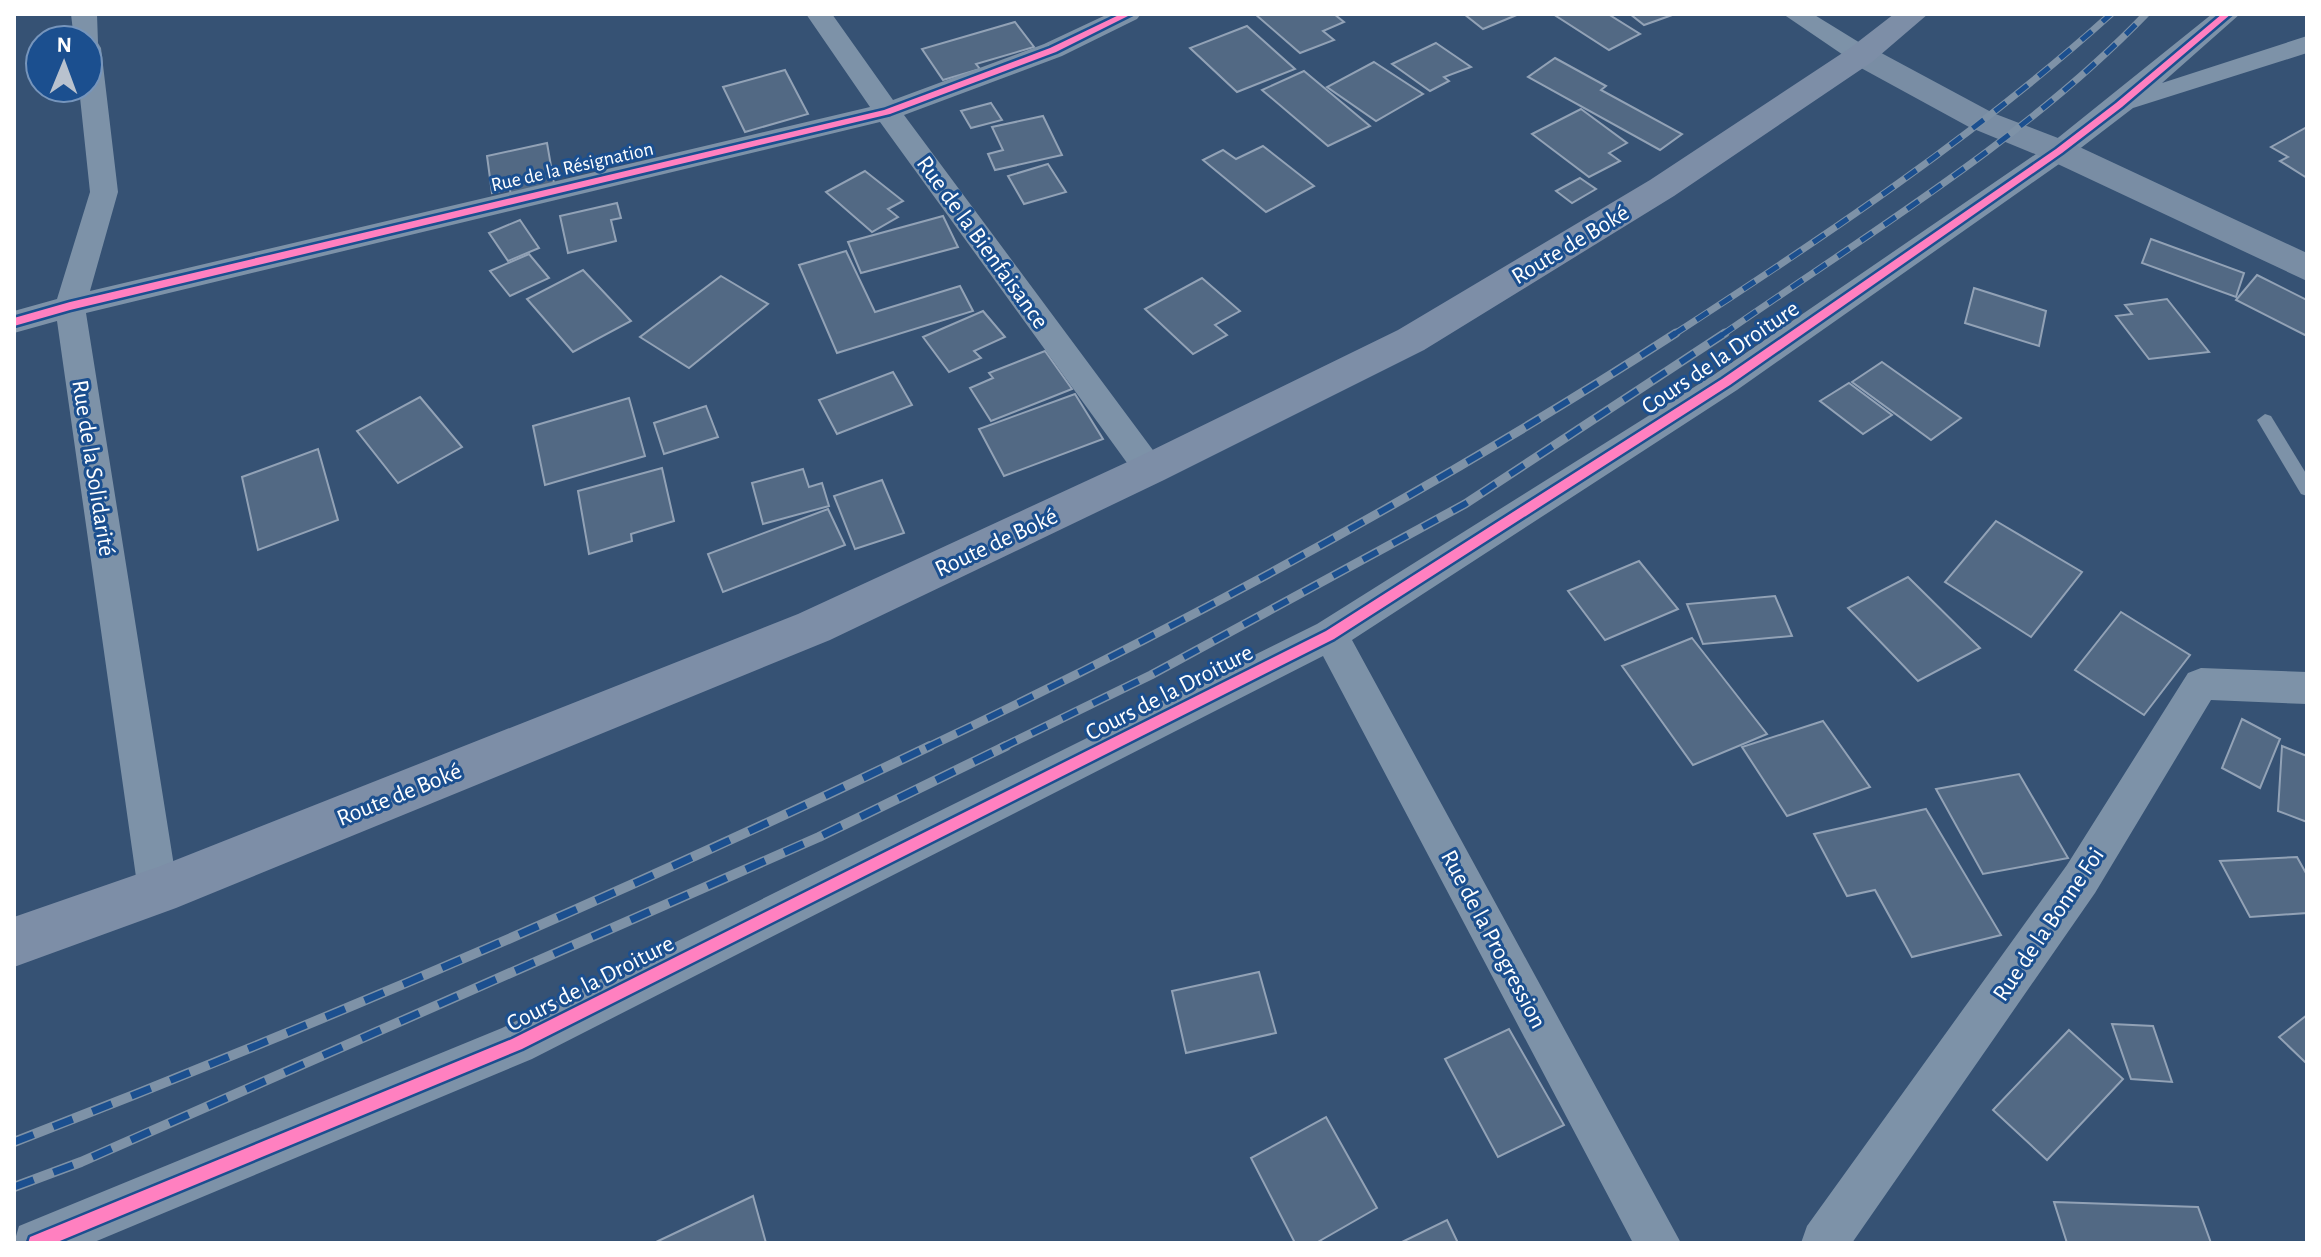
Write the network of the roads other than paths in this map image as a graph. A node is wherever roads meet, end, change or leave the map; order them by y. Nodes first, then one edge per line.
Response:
1 (819, 14) edge
2 (1128, 14) edge
3 (1796, 14) edge
4 (1913, 14) edge
5 (2227, 14) edge
6 (2307, 44) edge
7 (1861, 55) junction
8 (94, 104) edge
9 (2119, 105) junction
10 (887, 112) junction
11 (2059, 151) junction
12 (2307, 268) edge
13 (70, 306) junction
14 (14, 322) edge
15 (2265, 420) dead end
16 (1150, 469) junction
17 (2307, 489) edge
18 (1330, 635) junction
19 (2307, 688) edge
20 (158, 891) junction
21 (14, 942) edge
22 (36, 1243) edge
23 (1658, 1243) edge
24 (1824, 1243) edge

1 - 10 street, Rue de la Bienfaisance
2 - 10 street, Rue de la Résignation
3 - 7 street
4 - 7 main road, Route de Boké
5 - 9 street, Cours de la Droiture
6 - 9 street
7 - 11 street
7 - 16 main road, Route de Boké
8 - 13 street, Rue de la Solidarité
9 - 11 street, Cours de la Droiture
10 - 13 street, Rue de la Résignation
10 - 16 street, Rue de la Bienfaisance
11 - 12 street
11 - 18 street, Cours de la Droiture
13 - 14 street, Rue de la Résignation
13 - 20 street, Rue de la Solidarité
15 - 17 lane
16 - 20 main road, Route de Boké
18 - 22 street, Cours de la Droiture
18 - 23 street, Rue de la Progression
19 - 24 street, Rue de la Bonne Foi
20 - 21 main road, Route de Boké

